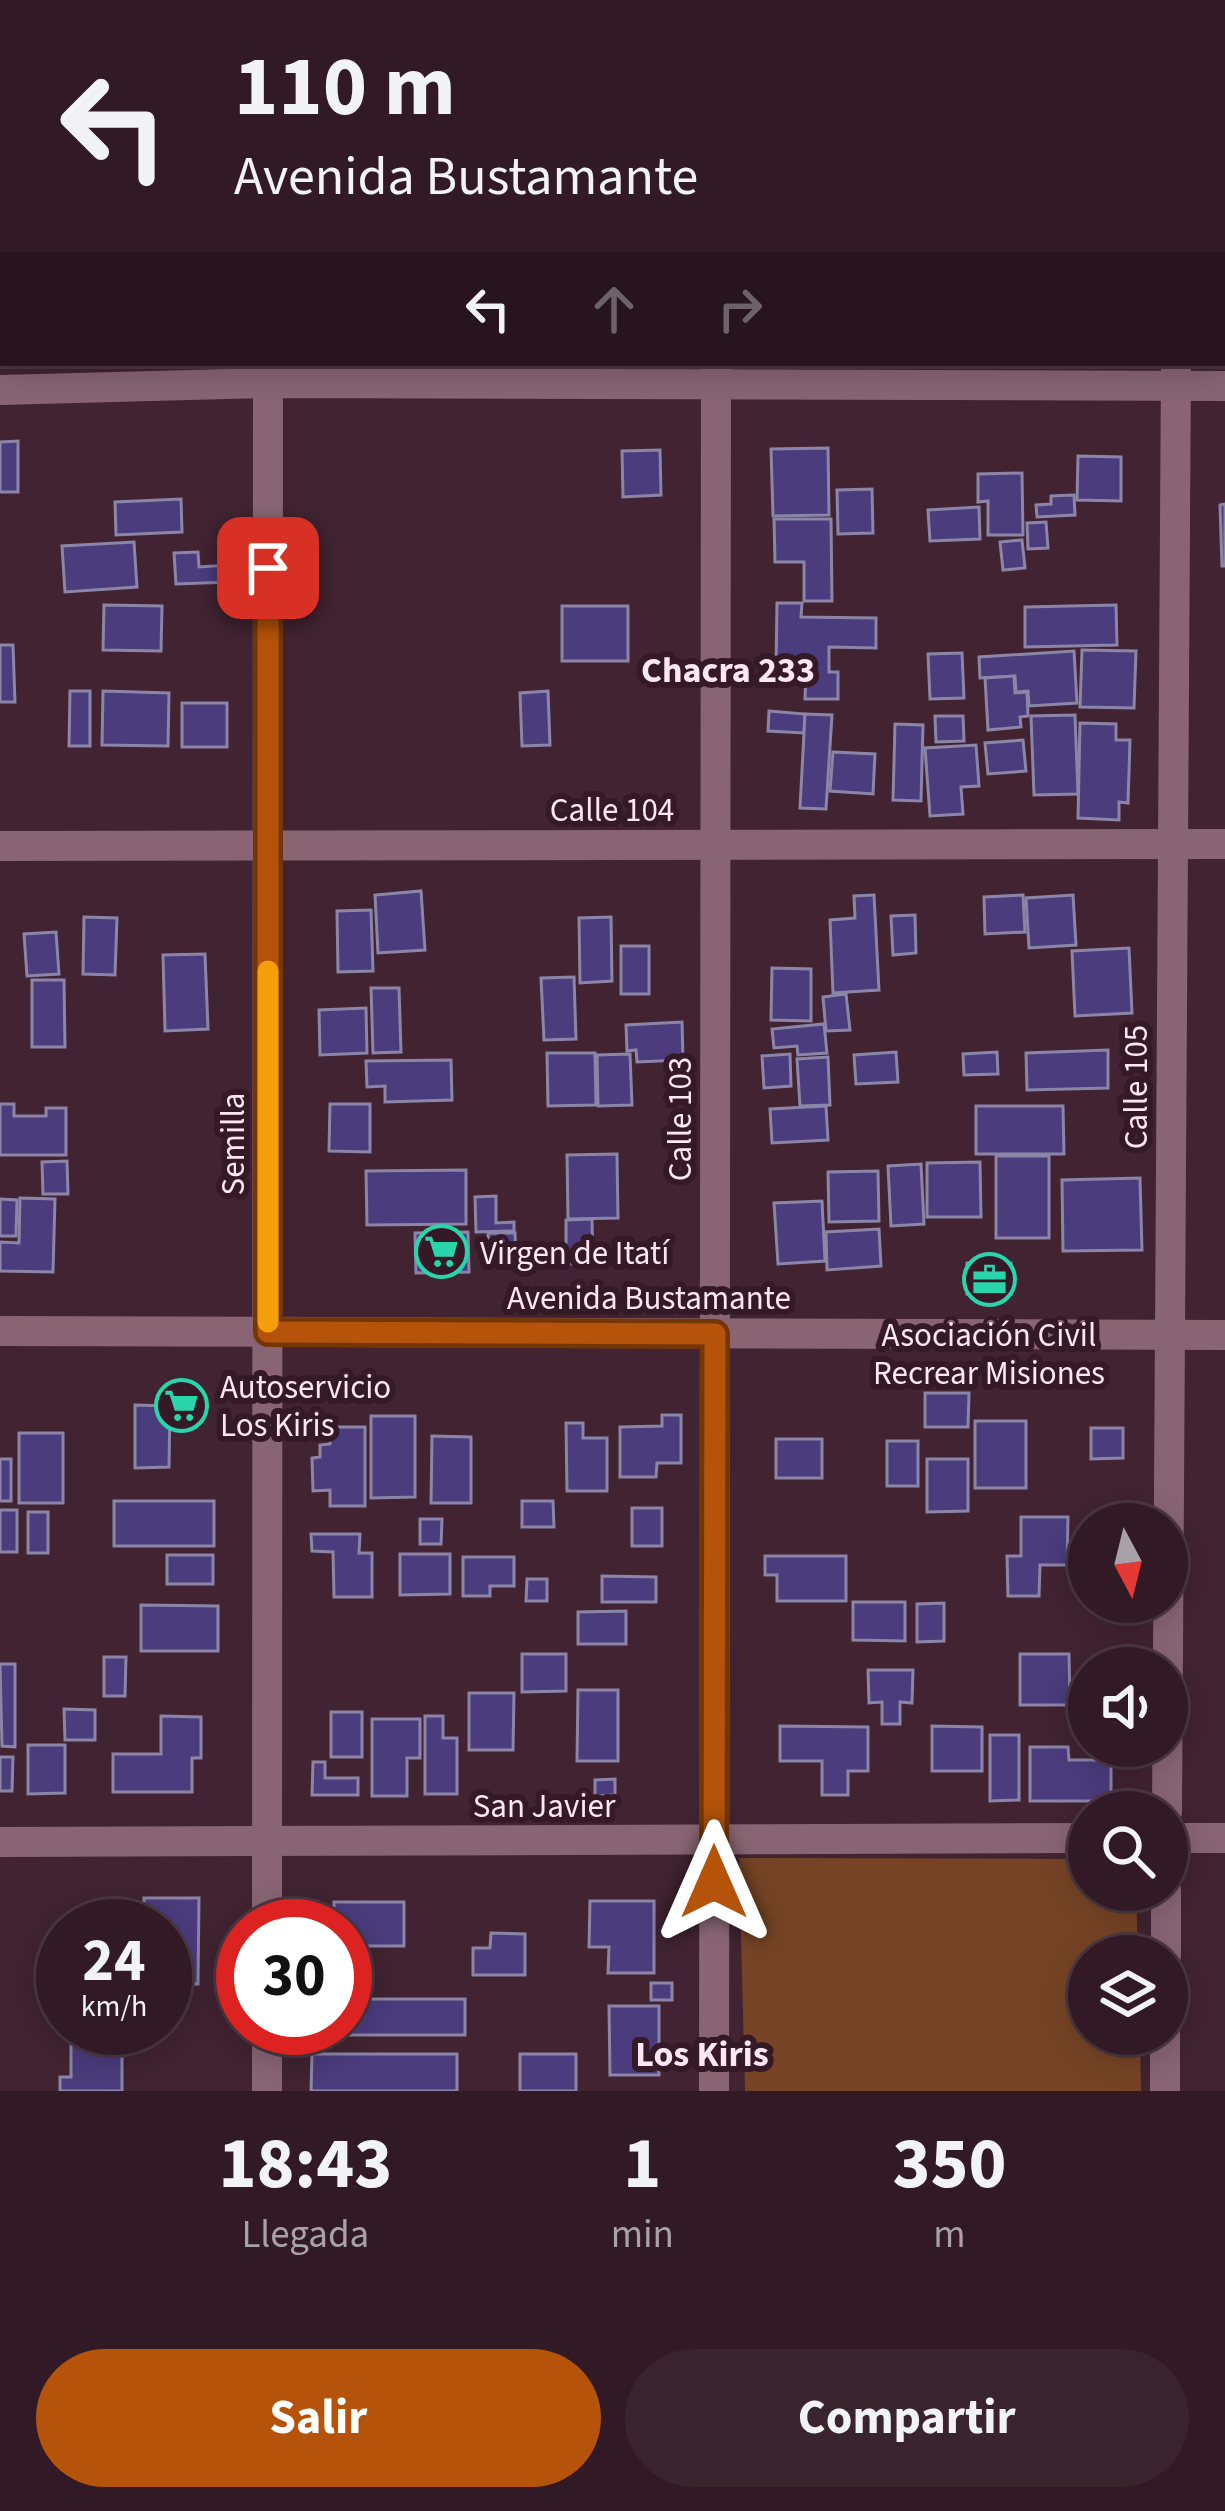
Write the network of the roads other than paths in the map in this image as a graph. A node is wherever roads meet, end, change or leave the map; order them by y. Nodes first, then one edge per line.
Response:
1 (268, 373) edge
2 (716, 374) edge
3 (1176, 374) edge
4 (1225, 386) edge
5 (0, 389) edge
6 (716, 844) junction
7 (1173, 844) junction
8 (1225, 844) edge
9 (268, 845) junction
10 (0, 846) edge
11 (0, 1331) edge
12 (268, 1332) junction
13 (715, 1334) junction
14 (1170, 1335) junction
15 (1225, 1335) edge
16 (1167, 1791) edge
17 (1068, 1838) edge
18 (1188, 1838) edge
19 (1225, 1838) edge
20 (714, 1840) junction
21 (268, 1841) junction
22 (0, 1842) edge
23 (268, 1899) edge
24 (267, 2055) edge
25 (1166, 2055) edge
26 (267, 2091) edge
27 (714, 2091) edge
28 (1165, 2091) edge

1 - 2 street
1 - 5 street
1 - 9 street, Semilla
2 - 3 street
2 - 6 street, Calle 103
3 - 4 street
3 - 7 street, Calle 105
6 - 7 street, Calle 104
6 - 9 street, Calle 104
6 - 13 street, Calle 103
7 - 8 street, Calle 104
7 - 14 street, Calle 105
9 - 10 street, Calle 104
9 - 12 street, Semilla
11 - 12 street, Avenida Bustamante
12 - 13 street, Avenida Bustamante
12 - 21 street, Semilla
13 - 14 street, Avenida Bustamante
13 - 20 street, Calle 103
14 - 15 street, Avenida Bustamante
14 - 16 street, Calle 105
17 - 20 street, San Javier
18 - 19 street
20 - 21 street, San Javier
20 - 27 street, Calle 103
21 - 22 street, San Javier
21 - 23 street, Semilla
24 - 26 street
25 - 28 street

